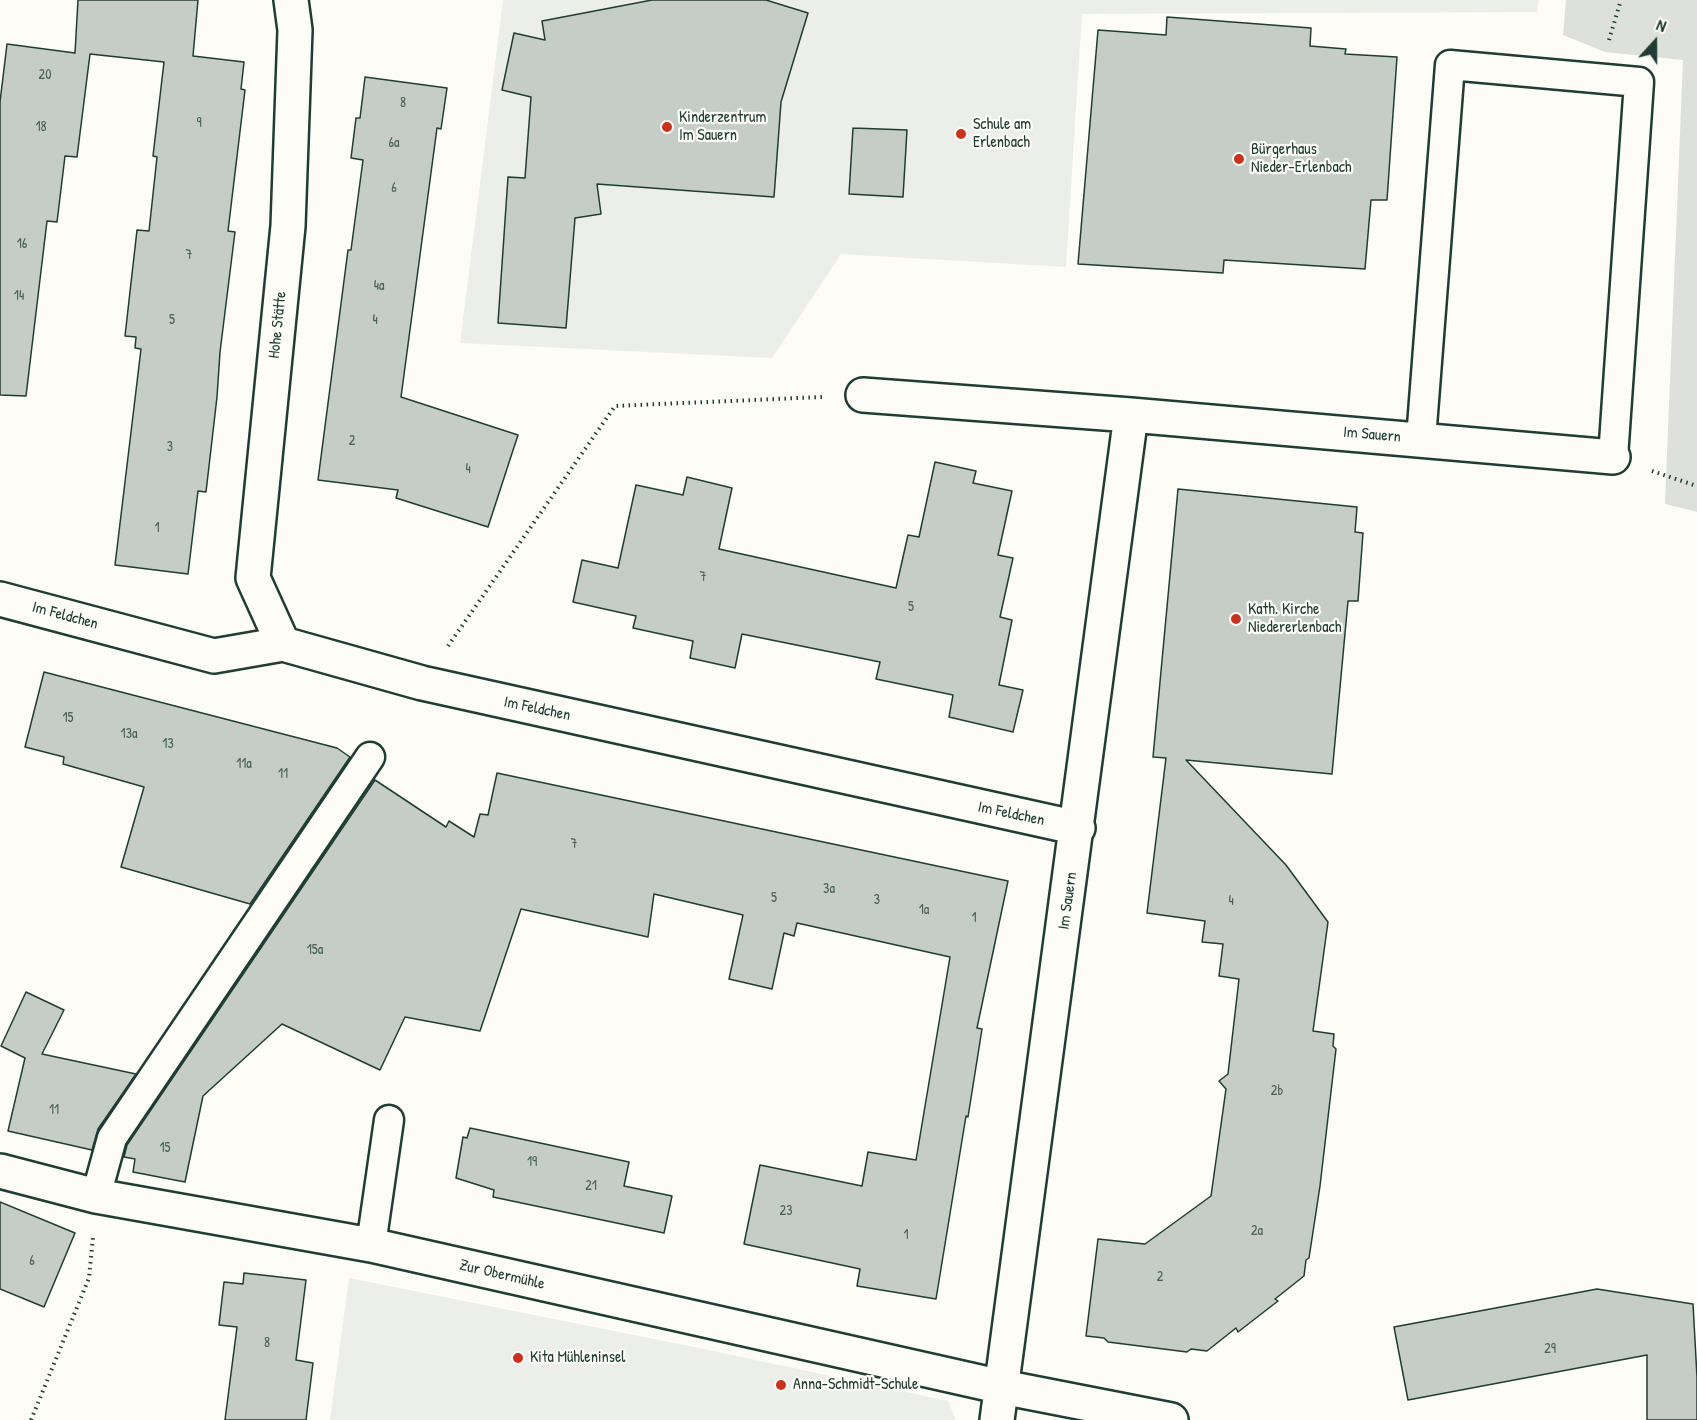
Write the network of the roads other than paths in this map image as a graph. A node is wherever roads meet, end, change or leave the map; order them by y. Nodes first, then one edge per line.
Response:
1 (291, 0) edge
2 (863, 395) road end
3 (1131, 415) junction
4 (1421, 439) junction
5 (1613, 457) joint
6 (0, 599) edge
7 (282, 644) junction
8 (370, 757) dead end
9 (1078, 828) junction
10 (389, 1120) dead end
11 (0, 1171) edge
12 (96, 1196) junction
13 (371, 1245) junction
14 (1002, 1387) junction
15 (998, 1420) edge
16 (1171, 1420) edge

1 - 7 street, Hohe Stätte
2 - 3 street, Im Sauern
3 - 4 street, Im Sauern
3 - 9 street, Im Sauern
4 - 5 street, Im Sauern
4 - 5 lane
6 - 7 street, Im Feldchen
7 - 9 street, Im Feldchen
8 - 12 lane
9 - 14 street, Im Sauern
10 - 13 lane
11 - 12 street, Zur Obermühle
12 - 13 street, Zur Obermühle
13 - 14 street, Zur Obermühle
14 - 15 street
14 - 16 street, Zur Obermühle

